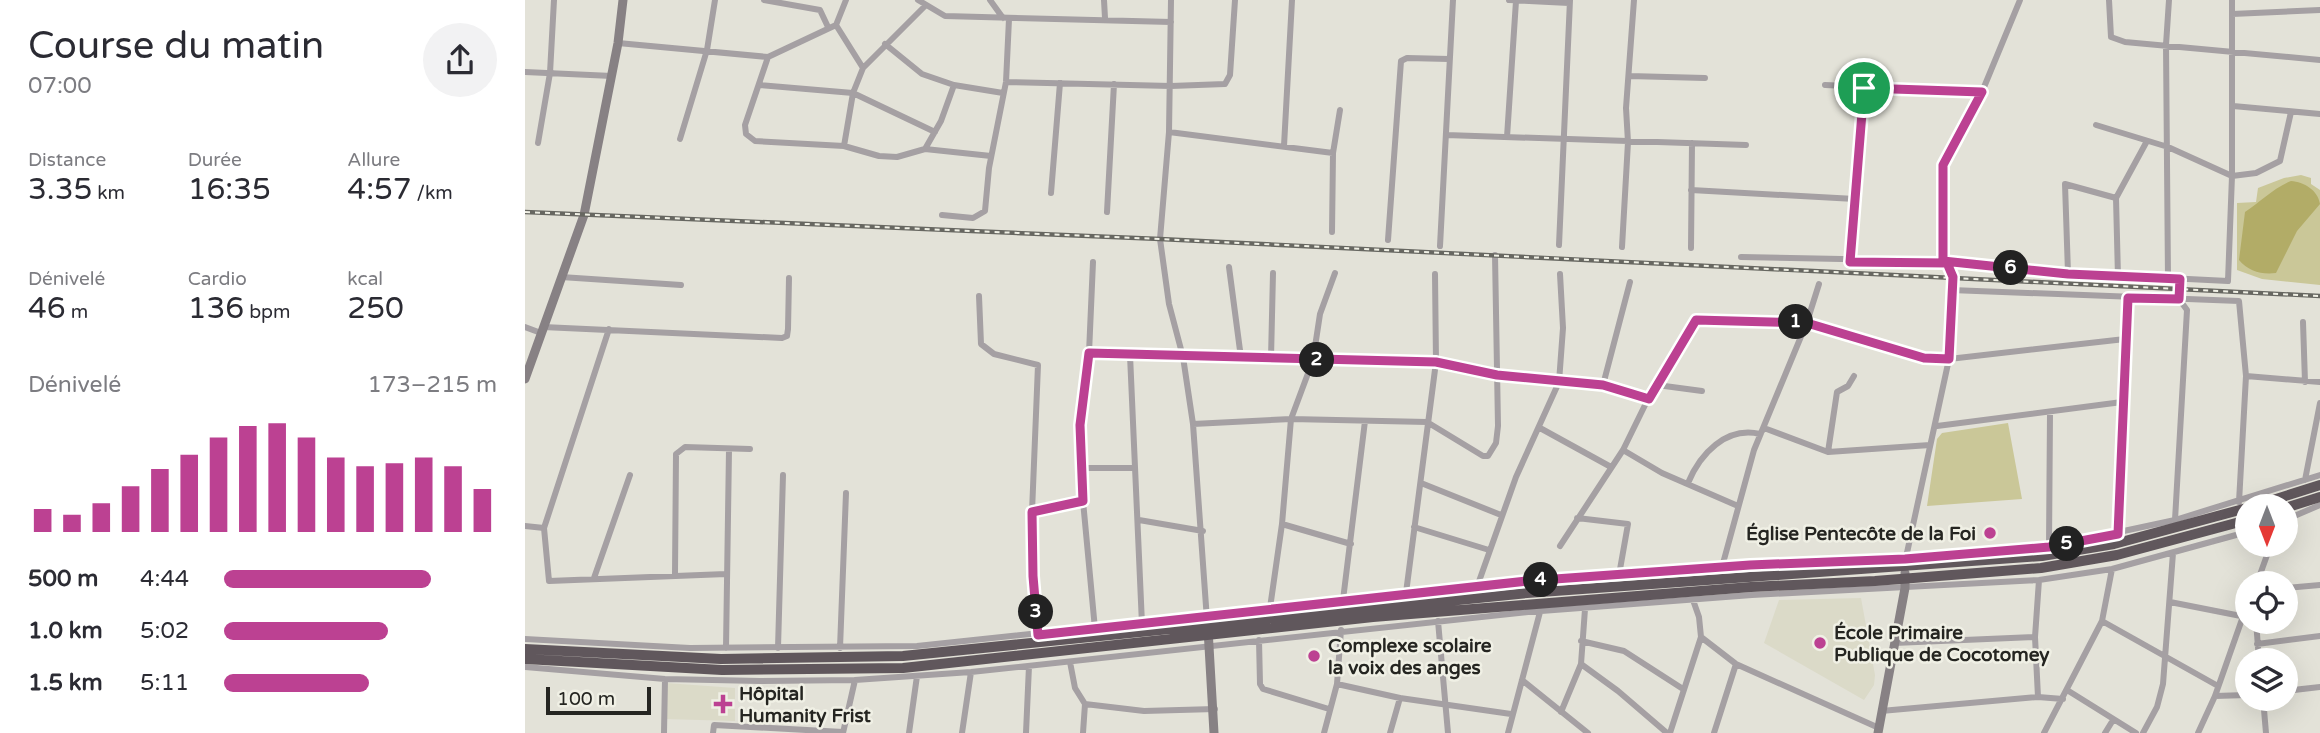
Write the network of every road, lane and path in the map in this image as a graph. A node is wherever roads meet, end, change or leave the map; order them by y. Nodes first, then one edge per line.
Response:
1 (554, 0) edge
2 (623, 0) edge
3 (715, 0) edge
4 (764, 0) edge
5 (846, 0) edge
6 (918, 0) edge
7 (990, 0) edge
8 (1104, 0) edge
9 (1171, 0) edge
10 (1235, 0) edge
11 (1292, 0) edge
12 (1453, 0) edge
13 (1509, 0) edge
14 (1634, 0) edge
15 (2020, 0) edge
16 (2109, 0) edge
17 (2169, 0) edge
18 (2232, 0) edge
19 (1516, 1) edge
20 (1569, 1) edge
21 (925, 6) junction
22 (2320, 10) edge
23 (2232, 14) junction
24 (1105, 18) junction
25 (1006, 19) junction
26 (1171, 22) junction
27 (832, 26) junction
28 (618, 43) junction
29 (885, 44) junction
30 (2166, 45) junction
31 (707, 50) junction
32 (2234, 52) junction
33 (768, 57) junction
34 (1449, 59) junction
35 (2320, 60) edge
36 (863, 68) junction
37 (525, 72) edge
38 (550, 73) junction
39 (612, 76) junction
40 (1629, 76) junction
41 (1705, 78) dead end
42 (1006, 82) junction
43 (1060, 83) junction
44 (1114, 84) junction
45 (760, 85) junction
46 (954, 85) junction
47 (1825, 85) dead end
48 (1171, 86) junction
49 (1864, 88) junction
50 (1982, 92) junction
51 (853, 93) junction
52 (1003, 93) junction
53 (2232, 106) junction
54 (1341, 110) dead end
55 (2291, 112) junction
56 (2320, 114) edge
57 (2096, 125) dead end
58 (935, 131) junction
59 (1169, 132) junction
60 (1446, 135) junction
61 (1507, 137) junction
62 (1566, 137) junction
63 (680, 139) dead end
64 (2147, 141) junction
65 (1628, 142) junction
66 (538, 143) dead end
67 (1692, 143) junction
68 (1746, 145) dead end
69 (843, 146) junction
70 (1284, 146) junction
71 (2168, 147) junction
72 (925, 149) junction
73 (1333, 153) junction
74 (991, 156) junction
75 (2232, 176) junction
76 (1691, 190) junction
77 (1051, 193) dead end
78 (2116, 198) junction
79 (1855, 199) junction
80 (1107, 212) dead end
81 (942, 215) dead end
82 (1332, 232) dead end
83 (1388, 240) dead end
84 (1559, 245) dead end
85 (1440, 246) dead end
86 (1622, 247) dead end
87 (1691, 248) dead end
88 (1495, 255) dead end
89 (1741, 257) dead end
90 (1094, 262) dead end
91 (1850, 262) junction
92 (1945, 262) junction
93 (1229, 267) dead end
94 (1273, 273) dead end
95 (1335, 273) dead end
96 (1435, 274) dead end
97 (1560, 274) dead end
98 (2068, 274) junction
99 (561, 277) junction
100 (2118, 277) junction
101 (789, 278) dead end
102 (2168, 279) junction
103 (2180, 279) junction
104 (1630, 282) dead end
105 (1819, 284) dead end
106 (681, 285) dead end
107 (1951, 290) junction
108 (979, 296) dead end
109 (2128, 298) junction
110 (2179, 299) junction
111 (2303, 322) dead end
112 (1807, 323) junction
113 (525, 327) edge
114 (542, 330) junction
115 (609, 330) junction
116 (2125, 339) junction
117 (1089, 353) junction
118 (1131, 355) junction
119 (1183, 357) junction
120 (1241, 358) junction
121 (1271, 358) junction
122 (1949, 359) junction
123 (1313, 360) junction
124 (1436, 362) junction
125 (1497, 375) junction
126 (1854, 376) dead end
127 (2246, 376) junction
128 (525, 379) edge
129 (1559, 382) junction
130 (2305, 382) junction
131 (2320, 382) edge
132 (1603, 385) junction
133 (1657, 385) junction
134 (1702, 391) dead end
135 (1649, 399) junction
136 (2122, 402) junction
137 (2320, 403) edge
138 (2050, 413) junction
139 (1291, 419) junction
140 (1365, 421) junction
141 (1427, 422) junction
142 (1193, 424) junction
143 (1937, 426) junction
144 (1540, 428) junction
145 (1763, 428) junction
146 (1930, 445) junction
147 (750, 449) dead end
148 (729, 450) junction
149 (1623, 450) junction
150 (1828, 452) junction
151 (1611, 467) junction
152 (1081, 468) junction
153 (1133, 468) junction
154 (630, 475) dead end
155 (783, 475) dead end
156 (2320, 475) edge
157 (2305, 480) junction
158 (1421, 483) junction
159 (1688, 483) junction
160 (2320, 485) edge
161 (846, 493) dead end
162 (2243, 494) edge
163 (2270, 494) edge
164 (2292, 494) edge
165 (2320, 497) edge
166 (1083, 501) junction
167 (2298, 504) edge
168 (2320, 505) edge
169 (1738, 506) junction
170 (2235, 507) edge
171 (2235, 507) edge
172 (1032, 512) junction
173 (2298, 514) edge
174 (1501, 515) junction
175 (1577, 518) junction
176 (1139, 520) junction
177 (2175, 520) junction
178 (2235, 523) edge
179 (1282, 524) junction
180 (525, 526) edge
181 (1414, 527) junction
182 (544, 528) junction
183 (1203, 531) junction
184 (2118, 534) junction
185 (2235, 535) edge
186 (1351, 544) junction
187 (1560, 546) dead end
188 (2049, 547) junction
189 (1489, 550) junction
190 (2173, 553) junction
191 (1905, 563) junction
192 (1722, 567) junction
193 (2112, 569) junction
194 (675, 574) junction
195 (726, 574) junction
196 (1619, 575) junction
197 (594, 578) junction
198 (2039, 580) junction
199 (1905, 584) junction
200 (2320, 585) edge
201 (1477, 587) junction
202 (2298, 587) edge
203 (1406, 593) junction
204 (1343, 600) junction
205 (1693, 600) junction
206 (2170, 603) junction
207 (1270, 608) junction
208 (1585, 608) junction
209 (1540, 612) junction
210 (2235, 615) edge
211 (1438, 621) junction
212 (2102, 621) junction
213 (1142, 624) junction
214 (1095, 629) junction
215 (1209, 630) junction
216 (1341, 630) junction
217 (2235, 634) edge
218 (2257, 634) edge
219 (1038, 635) junction
220 (2320, 636) edge
221 (1701, 637) junction
222 (2035, 637) junction
223 (525, 639) edge
224 (1259, 640) junction
225 (1581, 641) junction
226 (1894, 643) junction
227 (2257, 644) junction
228 (726, 648) junction
229 (778, 648) junction
230 (840, 648) junction
231 (2258, 648) edge
232 (525, 649) edge
233 (2165, 657) junction
234 (525, 659) edge
235 (1070, 662) junction
236 (1581, 664) junction
237 (1736, 664) junction
238 (1029, 666) junction
239 (525, 667) edge
240 (971, 671) junction
241 (917, 676) junction
242 (665, 679) junction
243 (855, 680) junction
244 (1522, 680) junction
245 (1337, 684) junction
246 (2218, 686) junction
247 (2320, 687) edge
248 (1683, 689) junction
249 (2067, 690) junction
250 (2298, 690) edge
251 (2235, 695) edge
252 (2215, 696) junction
253 (2038, 697) junction
254 (1400, 698) junction
255 (2063, 699) junction
256 (1085, 704) junction
257 (1446, 704) junction
258 (1215, 709) junction
259 (1329, 709) junction
260 (1881, 711) junction
261 (2264, 711) edge
262 (1561, 712) junction
263 (1511, 714) junction
264 (2113, 720) junction
265 (774, 730) edge
266 (1878, 731) edge
267 (843, 732) edge
268 (664, 733) edge
269 (713, 733) edge
270 (909, 733) edge
271 (962, 733) edge
272 (1026, 733) edge
273 (1083, 733) edge
274 (1214, 733) edge
275 (1324, 733) edge
276 (1390, 733) edge
277 (1448, 733) edge
278 (1508, 733) edge
279 (1587, 733) edge
280 (1668, 733) edge
281 (1714, 733) edge
282 (2044, 733) edge
283 (2105, 733) edge
284 (2136, 733) edge
285 (2143, 733) edge
286 (2198, 733) edge
287 (2266, 733) edge

1 - 38 street
2 - 28 street
3 - 31 street
4 - 27 street
5 - 27 street
6 - 21 street
7 - 25 street
8 - 24 street
9 - 26 street
10 - 48 street
11 - 70 street
12 - 34 street
13 - 19 street
14 - 40 street
15 - 50 street
16 - 30 street
17 - 30 street
18 - 23 street
19 - 20 street
19 - 61 street
20 - 62 street
21 - 25 street
21 - 29 street
22 - 23 street
23 - 32 street
24 - 25 street
24 - 26 street
25 - 42 street
26 - 48 street
27 - 33 street
27 - 36 street
28 - 31 street
28 - 39 street
29 - 36 street
29 - 46 street
30 - 32 street
30 - 71 street
31 - 33 street
31 - 63 street
32 - 35 street
32 - 53 street
33 - 45 street
34 - 60 street
34 - 83 street
36 - 51 street
37 - 38 street
38 - 39 street
38 - 66 street
39 - 99 street
40 - 41 street
40 - 65 street
42 - 43 street
42 - 52 street
43 - 44 street
43 - 77 street
44 - 48 street
44 - 80 street
45 - 51 street
45 - 69 street
46 - 52 street
46 - 58 street
47 - 49 street
48 - 59 street
49 - 50 street
49 - 79 street
50 - 92 street
51 - 58 street
51 - 69 street
52 - 74 street
53 - 55 street
53 - 75 street
54 - 73 street
55 - 56 street
55 - 75 street
57 - 64 street
58 - 72 street
59 - 70 street
59 - 119 street
60 - 61 street
60 - 85 street
61 - 62 street
62 - 65 street
62 - 84 street
64 - 71 street
64 - 78 street
65 - 67 street
65 - 86 street
67 - 68 street
67 - 76 street
69 - 72 street
70 - 73 street
71 - 75 street
71 - 102 street
72 - 74 street
73 - 82 street
74 - 81 street
75 - 103 street
76 - 79 street
76 - 87 street
78 - 98 street
78 - 100 street
79 - 91 street
88 - 125 street
89 - 91 street
90 - 117 street
91 - 92 street
92 - 98 street
92 - 107 street
93 - 120 street
94 - 121 street
95 - 123 street
96 - 124 street
97 - 129 street
98 - 100 street
99 - 106 street
99 - 114 street
100 - 102 street
101 - 115 street
102 - 103 street
103 - 110 street
104 - 132 street
105 - 112 street
107 - 109 street
107 - 122 street
108 - 172 street
109 - 110 street
109 - 116 street
110 - 127 street
110 - 177 street
111 - 130 street
112 - 122 street
112 - 133 street
112 - 145 street
113 - 114 street
114 - 115 street
114 - 128 street
115 - 182 street
116 - 122 street
116 - 136 street
117 - 118 street
117 - 152 street
118 - 119 street
118 - 153 street
119 - 120 street
119 - 142 street
120 - 121 street
121 - 123 street
122 - 143 street
123 - 124 street
123 - 139 street
124 - 125 street
124 - 141 street
125 - 129 street
125 - 141 street
126 - 150 street
127 - 130 street
127 - 162 street
129 - 132 street
129 - 144 street
130 - 131 street
132 - 135 street
133 - 134 street
133 - 135 street
135 - 149 street
136 - 138 street
136 - 184 street
137 - 157 street
138 - 143 street
138 - 188 street
139 - 140 street
139 - 142 street
139 - 179 street
140 - 141 street
140 - 186 street
141 - 158 street
142 - 183 street
143 - 146 street
144 - 151 street
144 - 174 street
145 - 150 street
145 - 159 street
145 - 169 street
146 - 150 street
146 - 191 street
147 - 148 street
148 - 194 street
148 - 195 street
149 - 151 street
149 - 159 street
151 - 175 street
152 - 153 street
152 - 166 street
153 - 176 street
154 - 197 street
155 - 229 street
156 - 157 street
157 - 163 street
158 - 174 street
158 - 181 street
159 - 169 street
160 - 164 highway
161 - 230 street
165 - 167 highway
166 - 172 street
166 - 214 street
168 - 173 street
169 - 192 street
170 - 177 street
171 - 191 highway
172 - 219 street
174 - 189 street
175 - 187 street
175 - 196 street
176 - 183 street
176 - 213 street
177 - 184 street
178 - 199 highway
179 - 186 street
179 - 207 street
180 - 182 street
181 - 189 street
181 - 203 street
182 - 197 street
183 - 215 street
184 - 188 street
185 - 190 street
186 - 204 street
188 - 191 street
189 - 201 street
190 - 193 street
190 - 206 street
191 - 192 street
191 - 199 street
191 - 215 highway
192 - 196 street
193 - 198 street
193 - 212 street
194 - 195 street
194 - 197 street
195 - 228 street
196 - 201 street
198 - 199 street
198 - 222 street
199 - 205 street
199 - 215 highway
199 - 226 street
200 - 202 street
201 - 203 street
203 - 204 street
204 - 207 street
205 - 208 street
205 - 221 street
206 - 210 street
206 - 233 street
207 - 215 street
208 - 209 street
208 - 225 street
209 - 211 street
209 - 244 street
211 - 216 street
211 - 257 street
212 - 233 street
212 - 249 street
213 - 214 street
213 - 215 street
214 - 219 street
215 - 224 street
215 - 232 highway
215 - 234 highway
215 - 235 street
215 - 258 street
216 - 224 street
216 - 245 street
217 - 246 street
218 - 227 street
219 - 230 street
220 - 227 street
221 - 237 street
221 - 248 street
222 - 226 street
222 - 253 street
223 - 228 street
224 - 259 street
225 - 236 street
225 - 248 street
226 - 260 street
227 - 231 street
228 - 229 street
229 - 230 street
233 - 246 street
233 - 285 street
235 - 238 street
235 - 256 street
236 - 262 street
236 - 280 street
237 - 266 street
237 - 281 street
238 - 240 street
238 - 272 street
239 - 242 street
240 - 241 street
240 - 271 street
241 - 243 street
241 - 270 street
242 - 243 street
242 - 268 street
243 - 267 street
244 - 262 street
244 - 263 street
245 - 254 street
245 - 259 street
246 - 252 street
247 - 250 street
248 - 280 street
249 - 255 street
249 - 264 street
251 - 252 street
252 - 286 street
253 - 255 street
253 - 260 street
254 - 257 street
254 - 276 street
255 - 282 street
256 - 258 street
256 - 273 street
257 - 263 street
257 - 277 street
258 - 274 street
259 - 275 street
260 - 266 street
261 - 287 street
262 - 279 street
263 - 278 street
264 - 283 street
264 - 284 street
265 - 267 street
265 - 269 street

